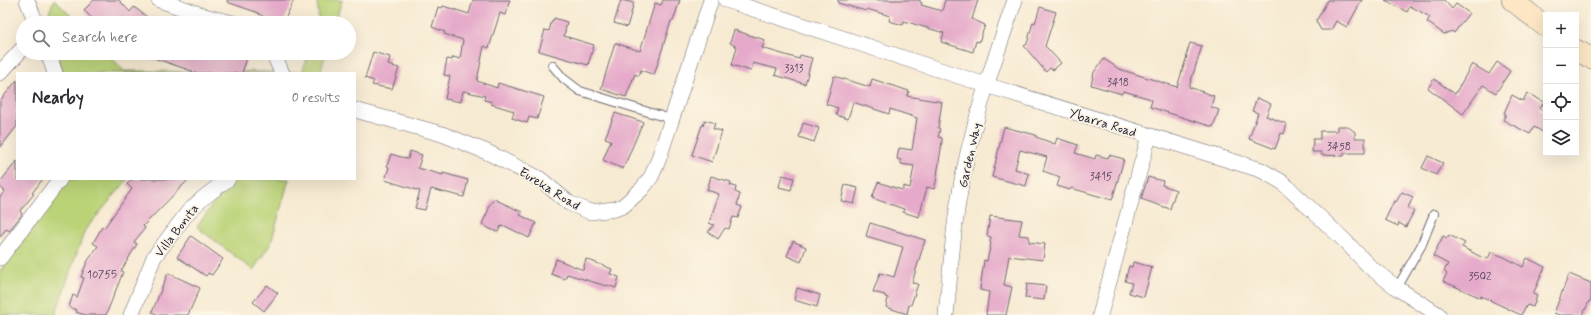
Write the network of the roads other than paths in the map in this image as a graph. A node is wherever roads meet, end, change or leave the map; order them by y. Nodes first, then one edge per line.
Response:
1 (27, 0) edge
2 (159, 0) edge
3 (711, 0) edge
4 (726, 0) edge
5 (1015, 0) edge
6 (1512, 0) edge
7 (33, 16) edge
8 (205, 16) edge
9 (1543, 25) edge
10 (1579, 52) edge
11 (16, 56) edge
12 (1591, 58) edge
13 (50, 60) edge
14 (276, 60) edge
15 (552, 65) dead end
16 (55, 72) edge
17 (282, 72) edge
18 (0, 74) edge
19 (986, 86) junction
20 (356, 110) edge
21 (671, 119) junction
22 (1149, 136) junction
23 (59, 180) edge
24 (227, 180) edge
25 (1434, 214) dead end
26 (0, 258) edge
27 (1397, 288) junction
28 (131, 315) edge
29 (946, 315) edge
30 (1100, 315) edge
31 (1439, 315) edge

1 - 7 street
2 - 8 street
3 - 21 street, Eureka Road
4 - 19 street, Ybarra Road
5 - 19 street, Garden Way
6 - 9 street
10 - 12 street
11 - 18 street
13 - 16 street
14 - 17 street
15 - 21 lane
19 - 22 street, Ybarra Road
19 - 29 street, Garden Way
20 - 21 street, Eureka Road
22 - 27 street, Ybarra Road
22 - 30 street
23 - 26 street
24 - 28 street, Villa Bonita
25 - 27 lane
27 - 31 street, Ybarra Road

